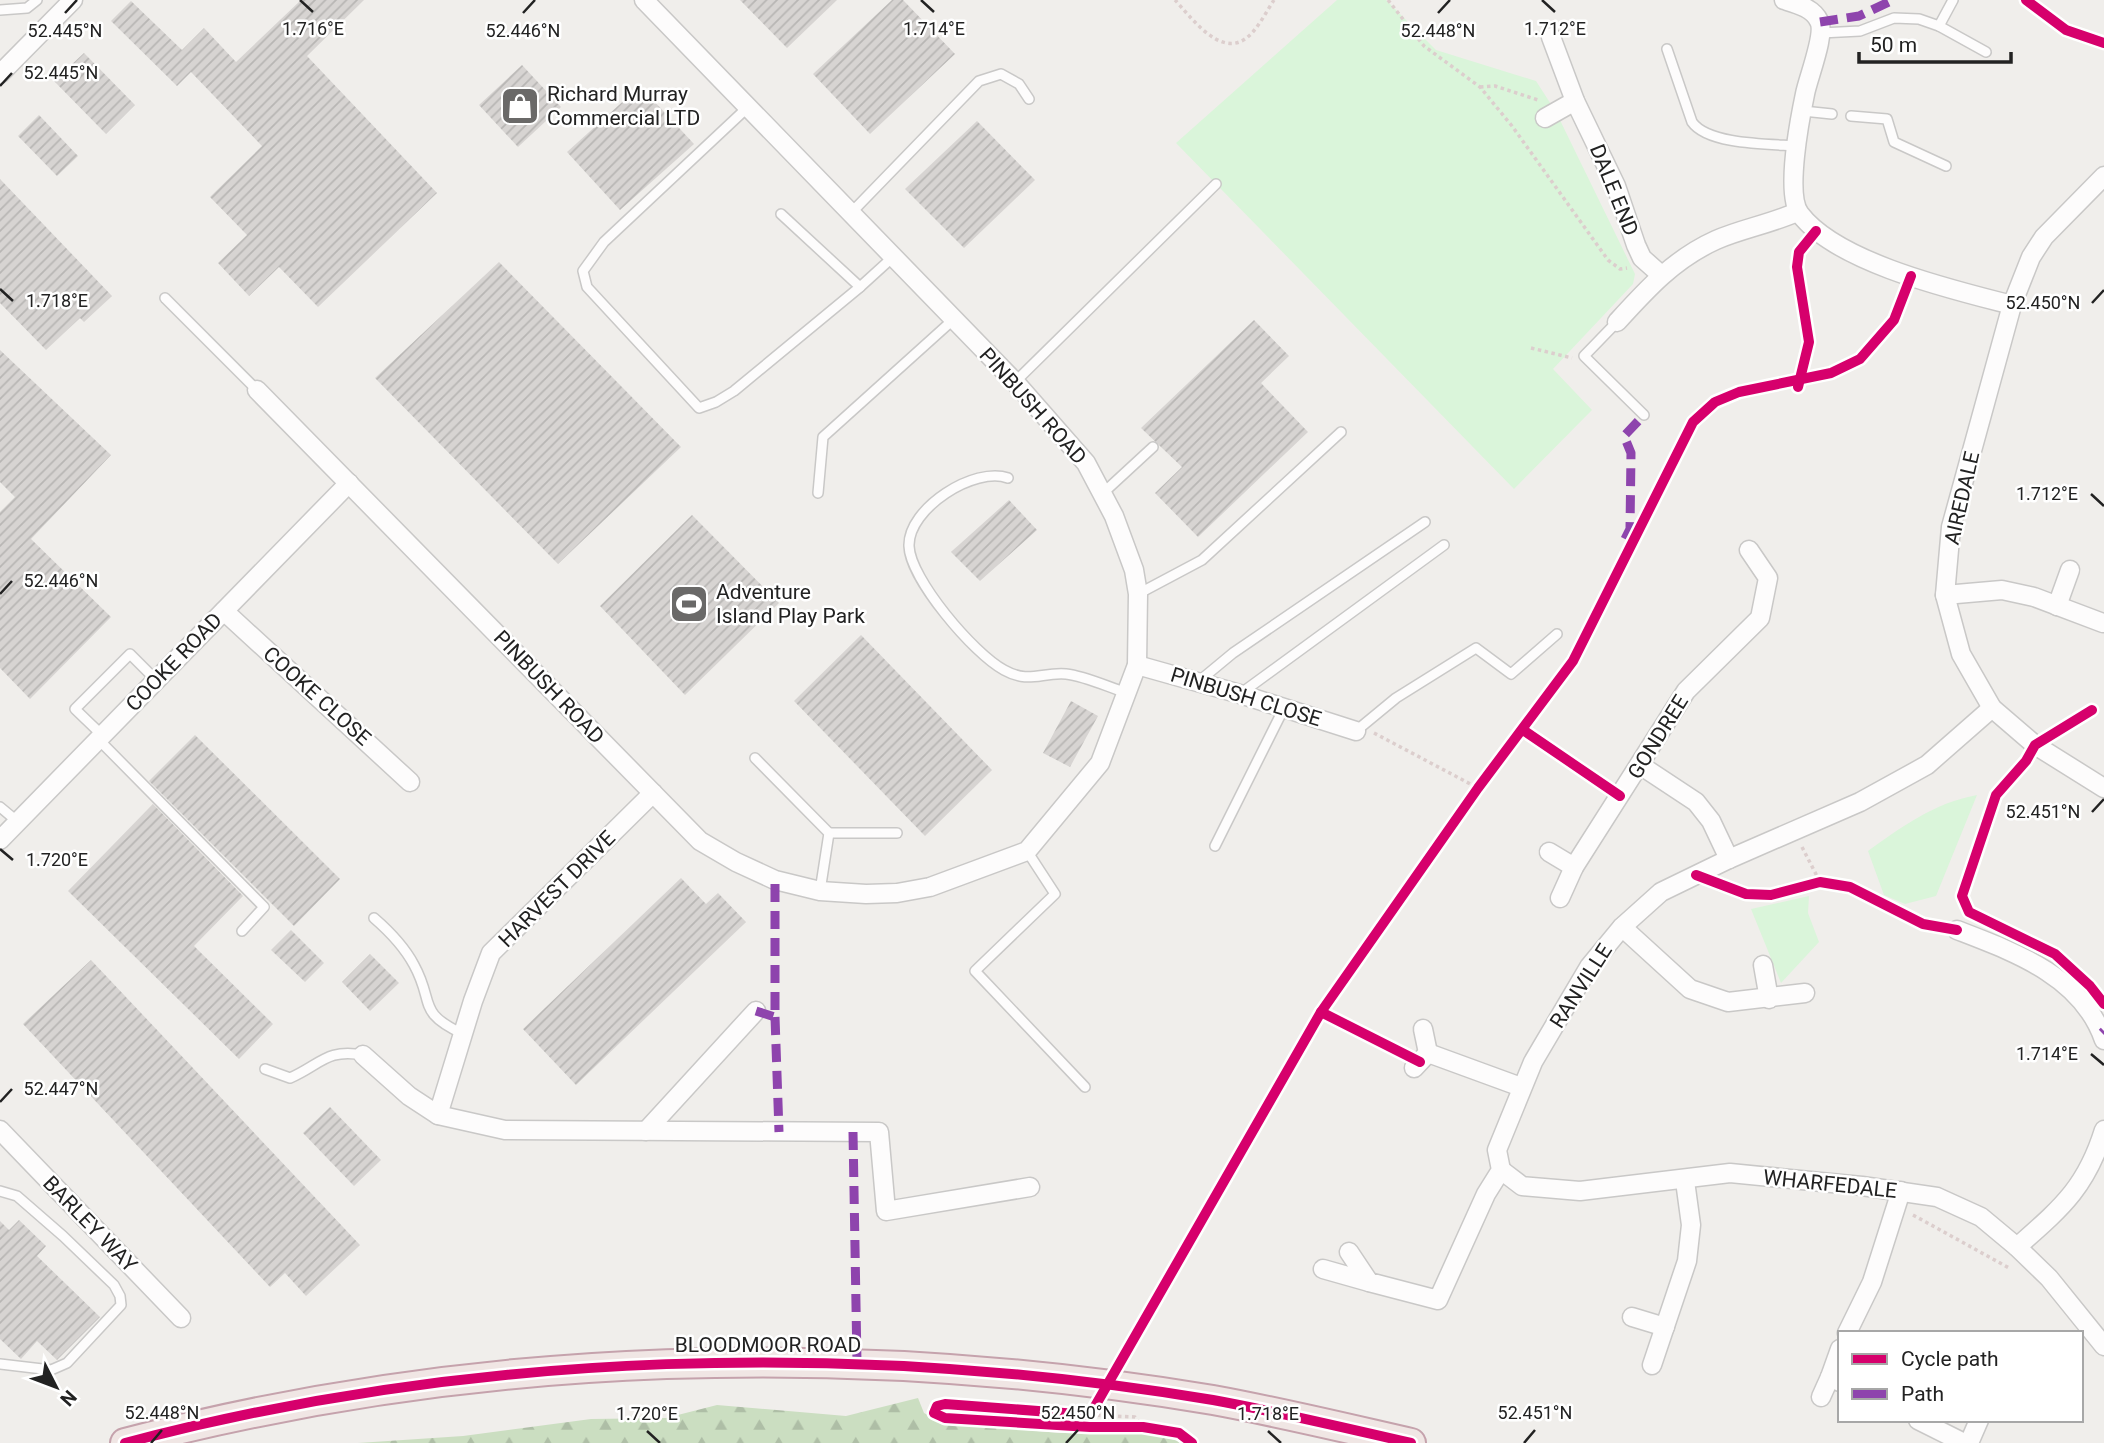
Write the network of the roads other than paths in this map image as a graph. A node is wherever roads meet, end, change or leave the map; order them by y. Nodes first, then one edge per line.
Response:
1 (37, 0) edge
2 (73, 0) edge
3 (644, 0) edge
4 (1784, 0) edge
5 (1953, 0) edge
6 (0, 10) edge
7 (1939, 26) junction
8 (1821, 33) junction
9 (1551, 37) dead end
10 (1667, 48) dead end
11 (1986, 52) dead end
12 (0, 74) edge
13 (1029, 99) dead end
14 (1575, 102) junction
15 (748, 107) junction
16 (1803, 111) junction
17 (1832, 114) dead end
18 (1550, 115) road end
19 (1851, 116) dead end
20 (1798, 146) junction
21 (1946, 166) dead end
22 (2104, 176) edge
23 (1216, 184) dead end
24 (1797, 212) junction
25 (851, 213) junction
26 (781, 214) dead end
27 (893, 257) junction
28 (1660, 274) junction
29 (860, 287) junction
30 (164, 298) dead end
31 (2012, 305) junction
32 (954, 319) junction
33 (1616, 322) joint
34 (1015, 382) junction
35 (257, 390) joint
36 (1644, 415) dead end
37 (1341, 432) dead end
38 (1153, 447) dead end
39 (1009, 478) dead end
40 (349, 483) junction
41 (818, 493) dead end
42 (1102, 494) junction
43 (1425, 522) dead end
44 (1444, 545) dead end
45 (1749, 550) dead end
46 (2070, 570) dead end
47 (1138, 594) junction
48 (1945, 595) junction
49 (2057, 606) junction
50 (223, 611) junction
51 (2103, 623) edge
52 (1557, 634) dead end
53 (1137, 666) junction
54 (156, 680) junction
55 (1198, 682) junction
56 (1127, 693) junction
57 (1240, 694) junction
58 (1284, 708) junction
59 (1992, 708) junction
60 (1356, 731) joint
61 (101, 738) junction
62 (755, 758) dead end
63 (1640, 765) junction
64 (410, 782) dead end
65 (2104, 788) edge
66 (653, 793) junction
67 (0, 807) edge
68 (18, 822) junction
69 (829, 833) junction
70 (897, 833) dead end
71 (0, 840) edge
72 (1216, 846) dead end
73 (1027, 851) junction
74 (1549, 852) dead end
75 (1729, 859) junction
76 (1574, 867) junction
77 (820, 891) junction
78 (1560, 898) dead end
79 (374, 918) dead end
80 (1622, 927) junction
81 (1956, 930) dead end
82 (242, 931) dead end
83 (1763, 965) dead end
84 (1805, 993) dead end
85 (1769, 999) junction
86 (756, 1011) dead end
87 (1423, 1029) dead end
88 (463, 1034) junction
89 (2104, 1040) edge
90 (1427, 1053) junction
91 (363, 1055) joint
92 (1414, 1068) dead end
93 (265, 1069) dead end
94 (1085, 1087) dead end
95 (1521, 1087) junction
96 (438, 1115) junction
97 (0, 1130) edge
98 (2104, 1130) edge
99 (646, 1131) junction
100 (1501, 1170) junction
101 (1685, 1181) junction
102 (1030, 1187) dead end
103 (0, 1191) edge
104 (1898, 1198) junction
105 (2017, 1247) junction
106 (1349, 1252) dead end
107 (1323, 1269) dead end
108 (1369, 1282) junction
109 (1632, 1317) dead end
110 (181, 1318) dead end
111 (1665, 1327) junction
112 (1848, 1331) edge
113 (2104, 1346) edge
114 (1838, 1361) edge
115 (0, 1364) edge
116 (1652, 1364) dead end
117 (1835, 1379) edge
118 (1821, 1397) dead end
119 (1922, 1422) edge
120 (1978, 1422) edge
121 (125, 1443) edge
122 (1411, 1443) edge
123 (1964, 1443) edge
124 (1969, 1443) edge

1 - 6 lane
2 - 12 street
3 - 15 street, PINBUSH ROAD
4 - 8 street
5 - 7 lane
7 - 8 lane
7 - 11 lane
8 - 16 street
9 - 14 street, DALE END
10 - 20 lane
13 - 25 lane
14 - 18 street
14 - 28 street, DALE END
15 - 25 street, PINBUSH ROAD
15 - 29 lane
16 - 17 lane
16 - 20 street
19 - 21 lane
20 - 24 street
22 - 31 street, AIREDALE
23 - 34 lane
24 - 28 street
24 - 31 street
25 - 27 street, PINBUSH ROAD
26 - 29 lane
27 - 29 lane
27 - 32 street, PINBUSH ROAD
28 - 33 street
30 - 35 lane
31 - 48 street, AIREDALE
32 - 34 street, PINBUSH ROAD
32 - 41 lane
33 - 36 lane
34 - 42 street, PINBUSH ROAD
35 - 40 street, PINBUSH ROAD
37 - 47 lane
38 - 42 lane
39 - 56 lane
40 - 50 street, COOKE ROAD
40 - 66 street, PINBUSH ROAD
42 - 47 street, PINBUSH ROAD
43 - 55 lane
44 - 57 lane
45 - 63 street, GONDREE
46 - 49 street
47 - 53 street, PINBUSH ROAD
48 - 49 street
48 - 59 street, AIREDALE
49 - 51 street
50 - 54 street, COOKE ROAD
50 - 64 street, COOKE CLOSE
52 - 60 lane
53 - 55 street, PINBUSH CLOSE
53 - 56 street, PINBUSH ROAD
54 - 61 street, COOKE ROAD
54 - 61 lane
55 - 57 street, PINBUSH CLOSE
56 - 73 street, PINBUSH ROAD
57 - 58 street, PINBUSH CLOSE
58 - 60 street, PINBUSH CLOSE
58 - 72 lane
59 - 65 street, AIREDALE
59 - 75 street, RANVILLE
61 - 68 street, COOKE ROAD
61 - 82 lane
62 - 69 lane
63 - 75 street
63 - 76 street, GONDREE
66 - 77 street, PINBUSH ROAD
66 - 88 street, HARVEST DRIVE
67 - 68 lane
68 - 71 street, COOKE ROAD
69 - 70 lane
69 - 77 lane
73 - 77 street, PINBUSH ROAD
73 - 94 lane
74 - 76 street
75 - 80 street, RANVILLE
76 - 78 street, GONDREE
79 - 88 lane
80 - 85 street
80 - 95 street, RANVILLE
81 - 89 street
83 - 85 street
84 - 85 street
86 - 99 street
87 - 90 street
88 - 96 street, HARVEST DRIVE
90 - 92 street
90 - 95 street
91 - 93 lane
91 - 96 street
95 - 100 street, RANVILLE
96 - 99 street
97 - 110 street, BARLEY WAY
98 - 105 street
99 - 102 street
100 - 101 street, WHARFEDALE
100 - 108 street, RANVILLE
101 - 104 street, WHARFEDALE
101 - 111 street
103 - 115 lane
104 - 105 street, WHARFEDALE
104 - 112 street
105 - 113 street, WHARFEDALE
106 - 108 street
107 - 108 street, RANVILLE
109 - 111 street
111 - 116 street
114 - 117 street
117 - 118 street
119 - 123 street
120 - 124 street
121 - 122 highway, BLOODMOOR ROAD

